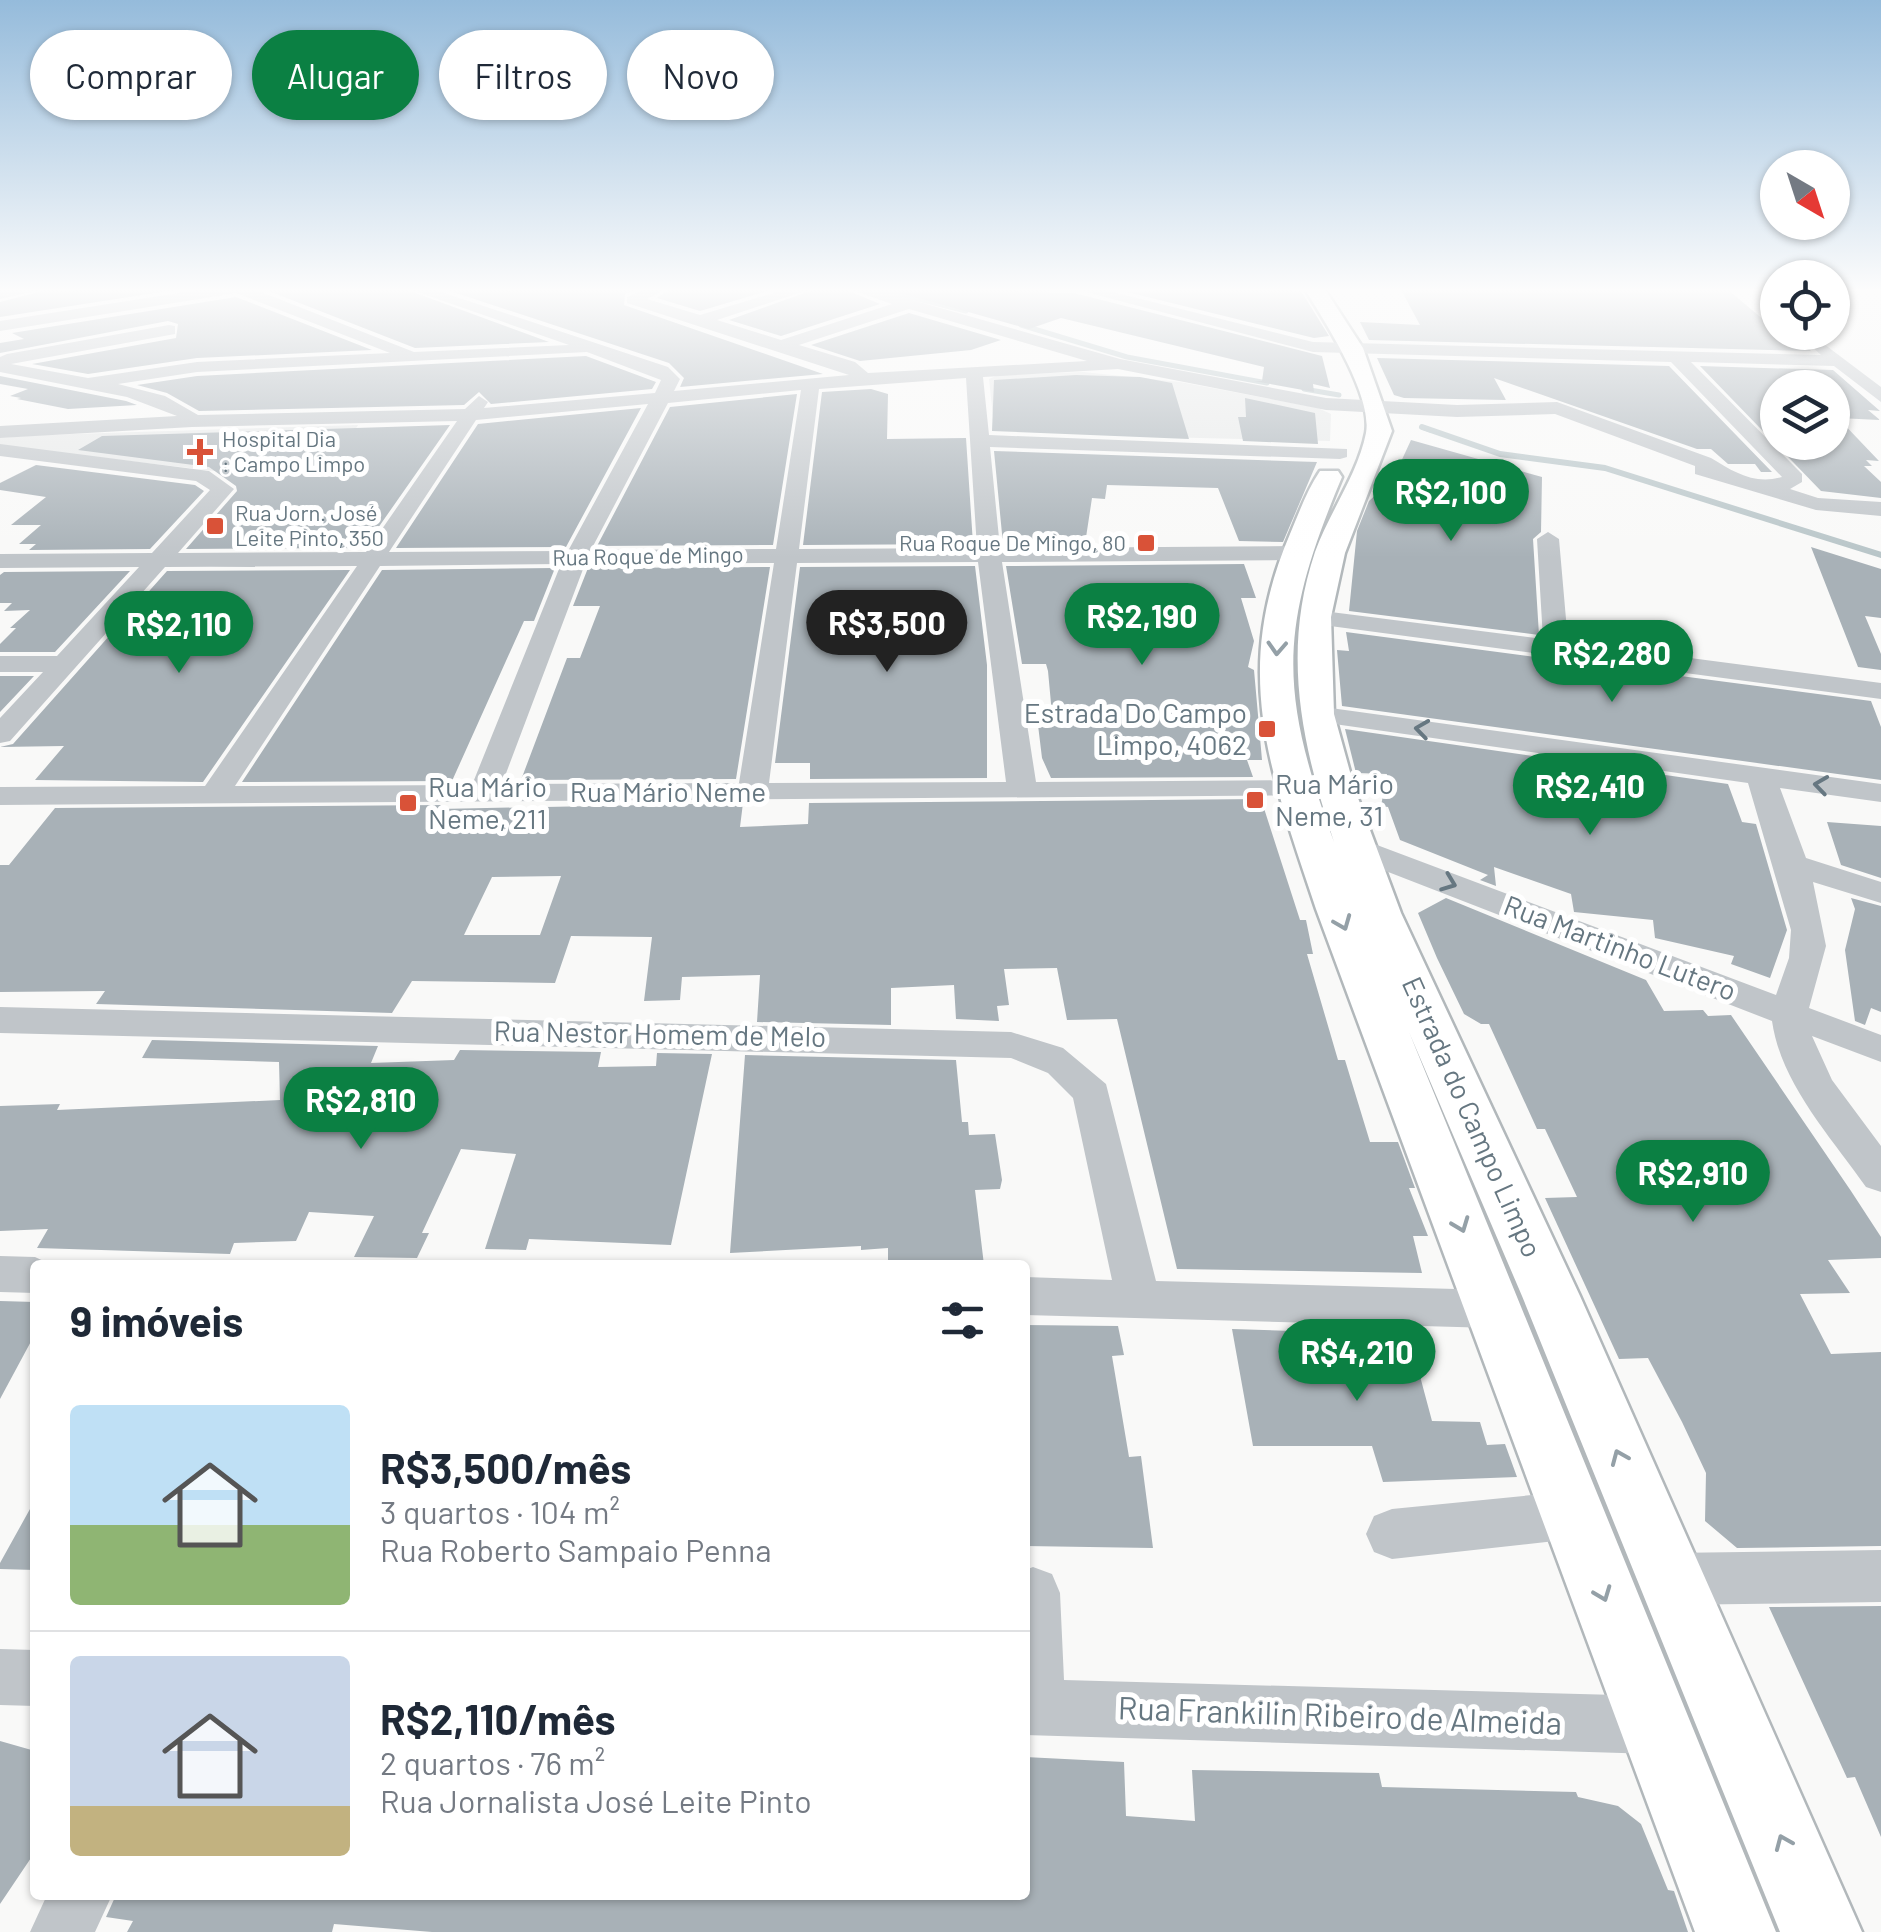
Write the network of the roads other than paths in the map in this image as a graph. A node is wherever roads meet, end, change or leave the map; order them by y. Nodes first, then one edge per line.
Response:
1 (62, 378) edge
2 (118, 378) edge
3 (663, 378) edge
4 (802, 378) edge
5 (833, 378) edge
6 (975, 378) edge
7 (1198, 378) edge
8 (1352, 378) edge
9 (1538, 378) edge
10 (1698, 378) edge
11 (1860, 378) edge
12 (811, 383) junction
13 (88, 384) junction
14 (666, 391) junction
15 (1548, 394) junction
16 (1881, 396) edge
17 (1362, 407) junction
18 (475, 409) junction
19 (1457, 411) junction
20 (188, 416) junction
21 (0, 420) edge
22 (0, 432) edge
23 (982, 441) junction
24 (0, 450) edge
25 (1340, 453) junction
26 (1723, 474) junction
27 (1758, 486) junction
28 (1816, 504) junction
29 (1881, 509) edge
30 (1881, 526) edge
31 (1548, 540) dead end
32 (1295, 552) junction
33 (990, 554) junction
34 (788, 555) junction
35 (375, 557) junction
36 (576, 557) junction
37 (158, 558) junction
38 (0, 560) edge
39 (1315, 617) junction
40 (1556, 648) junction
41 (0, 664) edge
42 (64, 664) junction
43 (1881, 691) edge
44 (1316, 714) junction
45 (0, 736) edge
46 (1762, 777) junction
47 (1022, 789) junction
48 (1317, 789) junction
49 (484, 792) junction
50 (753, 792) junction
51 (215, 793) junction
52 (1881, 793) edge
53 (0, 796) edge
54 (1358, 848) junction
55 (1792, 864) junction
56 (1881, 894) edge
57 (1787, 1012) junction
58 (0, 1020) edge
59 (1881, 1048) edge
60 (1881, 1176) edge
61 (0, 1274) edge
62 (30, 1275) edge
63 (1030, 1296) edge
64 (1138, 1298) junction
65 (1493, 1310) junction
66 (1573, 1515) junction
67 (1392, 1534) dead end
68 (1881, 1576) edge
69 (1670, 1579) junction
70 (1033, 1594) dead end
71 (0, 1676) edge
72 (30, 1678) edge
73 (1031, 1707) edge
74 (1654, 1726) junction
75 (78, 1900) edge
76 (61, 1932) edge
77 (1736, 1932) edge
78 (1821, 1932) edge

1 - 13 street
2 - 13 street
3 - 14 street
4 - 14 street
5 - 12 street
6 - 23 street
7 - 17 street
8 - 17 main road, Estrada do Campo Limpo
9 - 15 street
10 - 27 street
11 - 16 street
12 - 14 street
12 - 34 street
13 - 20 street
14 - 18 street
14 - 36 street
15 - 19 street
15 - 26 street
17 - 19 street
17 - 25 main road, Estrada do Campo Limpo
17 - 39 main road, Estrada do Campo Limpo
18 - 20 street
18 - 35 street
19 - 26 street
20 - 21 street
20 - 22 street
23 - 25 street
23 - 33 street
24 - 37 street
25 - 32 main road, Estrada do Campo Limpo
26 - 27 street
27 - 28 street
28 - 29 street
28 - 30 street
31 - 40 street
32 - 33 street, Rua Roque de Mingo
32 -> 48 main road, Estrada do Campo Limpo
33 - 34 street, Rua Roque de Mingo
33 - 47 street
34 - 36 street, Rua Roque de Mingo
34 - 50 street
35 - 36 street, Rua Roque de Mingo
35 - 37 street, Rua Roque de Mingo
35 - 51 street
36 - 49 street
37 - 38 street, Rua Roque de Mingo
37 - 42 street
39 - 40 street
39 - 44 main road, Estrada do Campo Limpo
40 - 43 street
41 - 42 street
42 - 45 street
46 -> 44 street
44 - 48 main road, Estrada do Campo Limpo
52 -> 46 street
46 - 55 street
47 - 48 street, Rua Mário Neme
47 - 50 street, Rua Mário Neme
48 - 54 main road, Estrada do Campo Limpo
48 -> 65 main road, Estrada do Campo Limpo
49 - 50 street, Rua Mário Neme
49 - 51 street, Rua Mário Neme
51 - 53 street, Rua Mário Neme
54 -> 57 street, Rua Martinho Lutero
69 -> 54 main road, Estrada do Campo Limpo
55 - 56 street
55 - 57 street
57 - 59 street, Rua Martinho Lutero
57 - 60 street
58 - 64 street, Rua Nestor Homem de Melo
61 - 62 street
63 - 64 street
64 - 65 street
65 - 66 main road, Estrada do Campo Limpo
66 - 67 street
66 -> 74 main road, Estrada do Campo Limpo
68 - 69 street
78 -> 69 main road, Estrada do Campo Limpo
70 - 73 street
71 - 72 street
73 - 74 street, Rua Frankilin Ribeiro de Almeida
74 - 77 main road, Estrada do Campo Limpo
75 - 76 street

